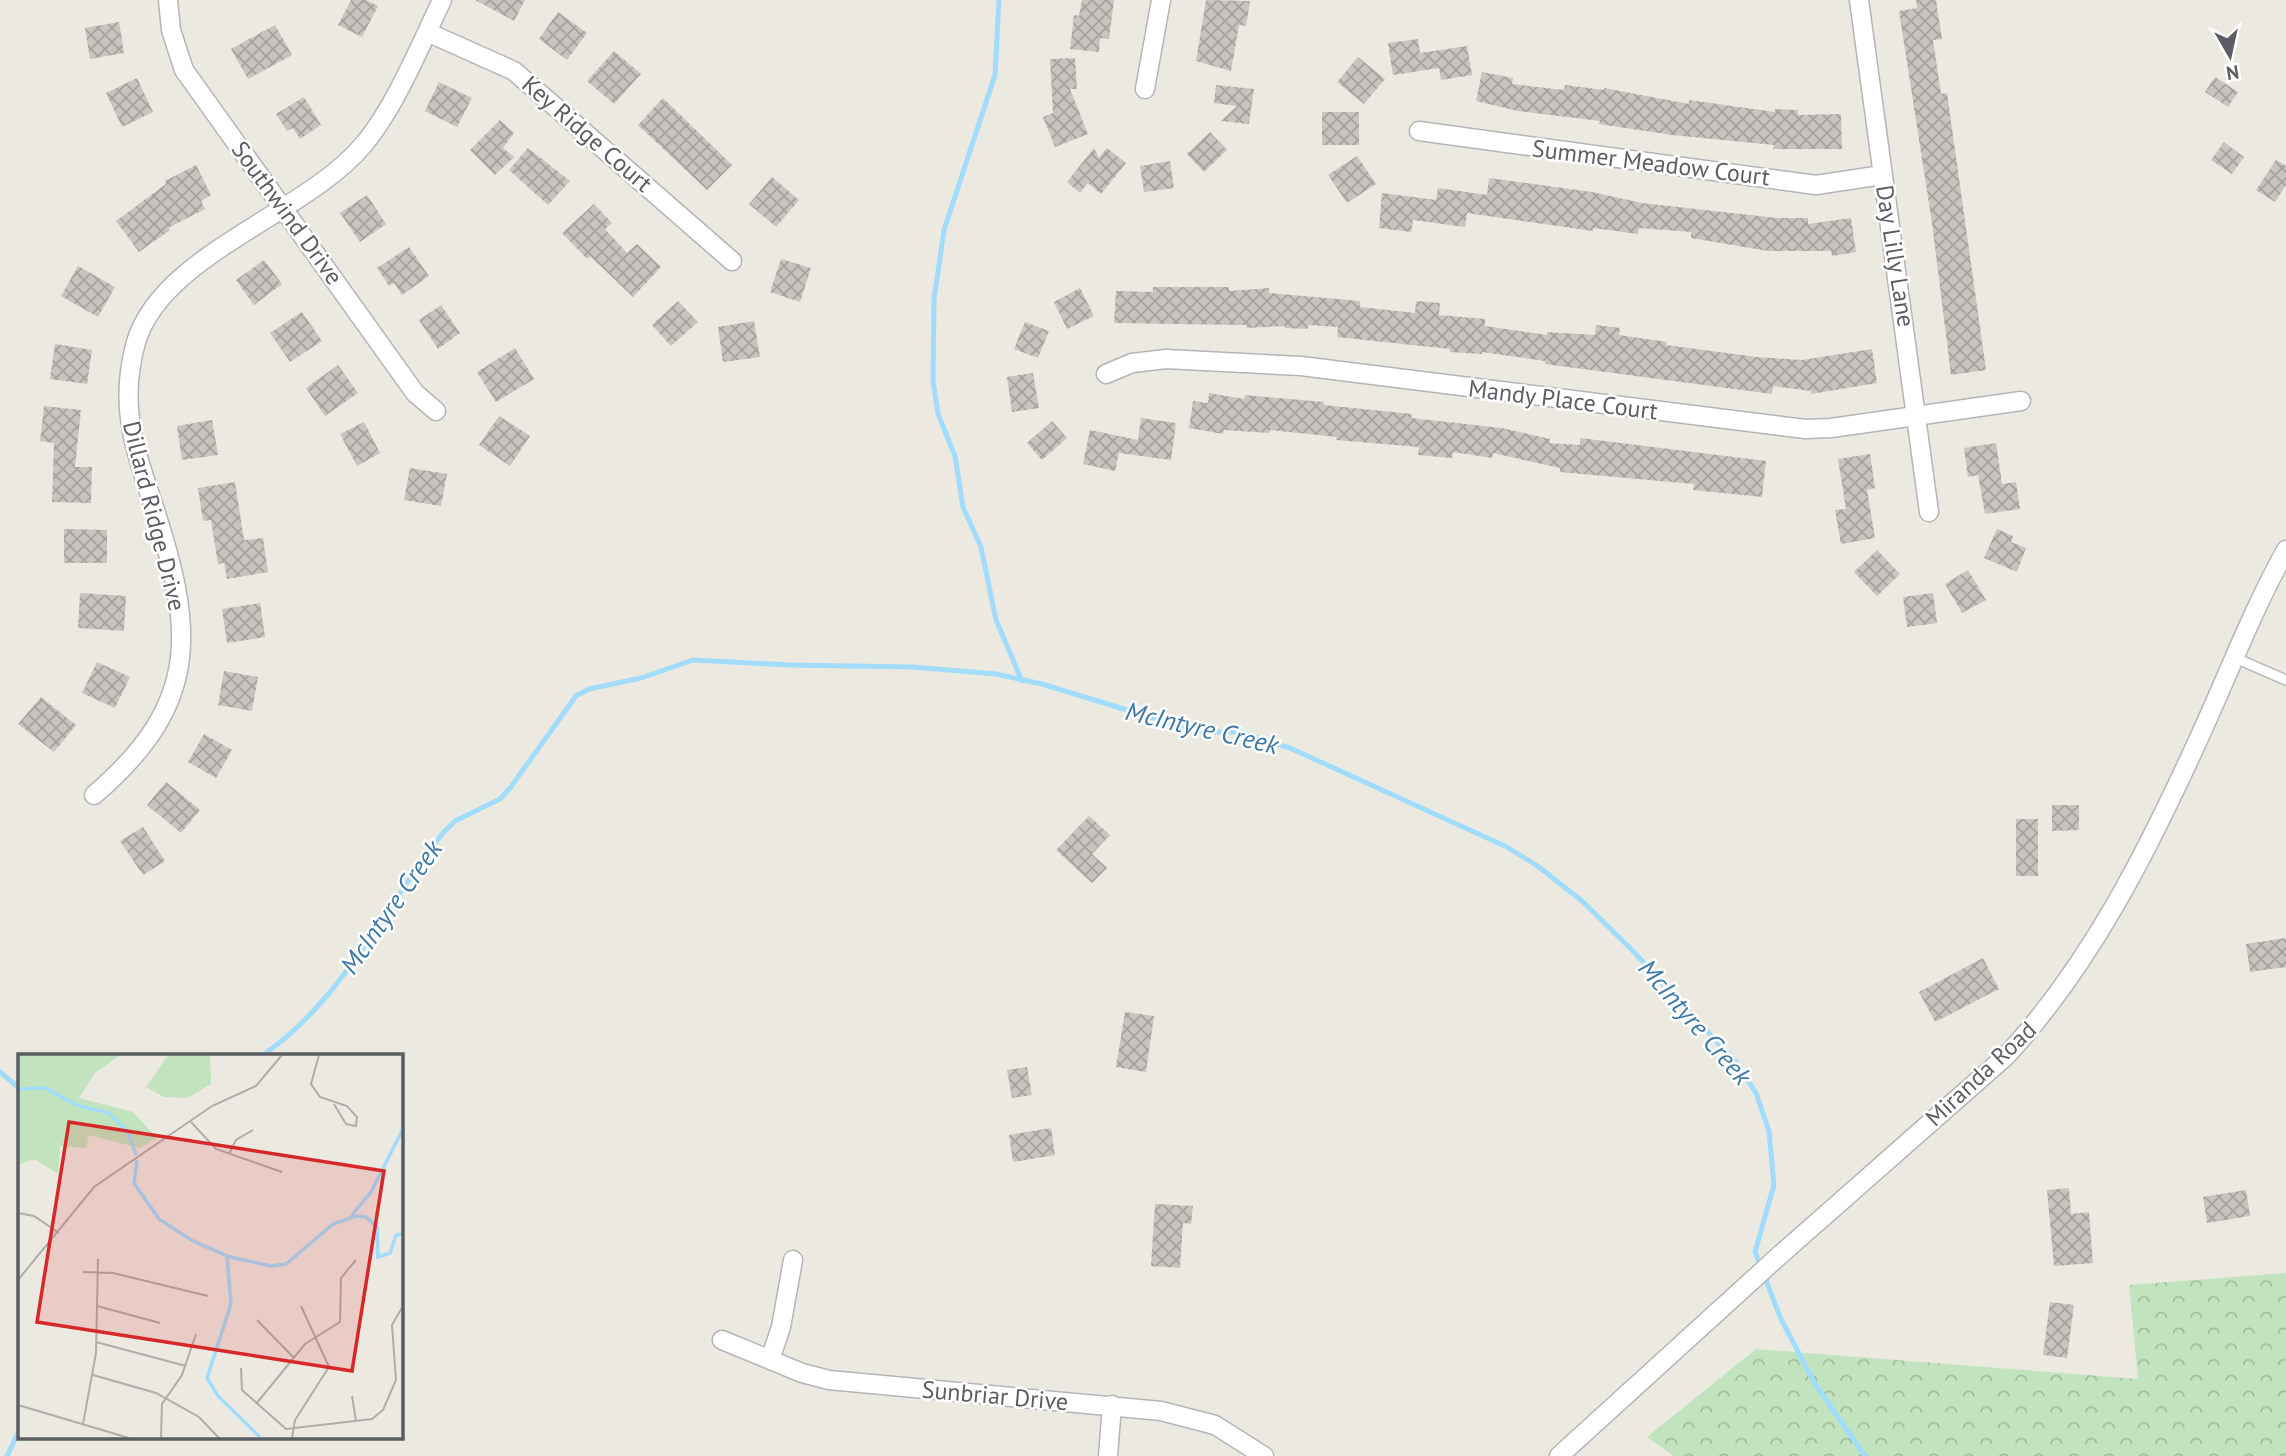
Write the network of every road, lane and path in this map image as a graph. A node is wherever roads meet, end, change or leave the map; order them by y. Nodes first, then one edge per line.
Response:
1 (168, 0) edge
2 (442, 0) edge
3 (1161, 0) edge
4 (1859, 0) edge
5 (427, 32) junction
6 (1145, 89) dead end
7 (1419, 131) dead end
8 (1882, 175) junction
9 (284, 208) junction
10 (732, 261) dead end
11 (1106, 374) dead end
12 (2021, 401) dead end
13 (436, 411) dead end
14 (1918, 416) junction
15 (1929, 512) dead end
16 (2286, 550) edge
17 (2233, 657) junction
18 (2286, 680) edge
19 (94, 795) dead end
20 (793, 1260) dead end
21 (722, 1340) dead end
22 (770, 1360) junction
23 (1112, 1405) junction
24 (1108, 1456) edge
25 (1264, 1456) edge
26 (1559, 1456) edge

1 - 9 street, Southwind Drive
2 - 5 street, Dillard Ridge Drive
3 - 6 street
4 - 8 street, Day Lilly Lane
5 - 9 street, Dillard Ridge Drive
5 - 10 street, Key Ridge Court
7 - 8 street, Summer Meadow Court
8 - 14 street, Day Lilly Lane
9 - 13 street, Southwind Drive
9 - 19 street, Dillard Ridge Drive
11 - 14 street, Mandy Place Court
12 - 14 street, Mandy Place Court
14 - 15 street, Day Lilly Lane
16 - 17 street, Miranda Road
17 - 18 lane
17 - 26 street, Miranda Road
20 - 22 street
21 - 22 street, Sunbriar Drive
22 - 23 street, Sunbriar Drive
23 - 24 street
23 - 25 street, Sunbriar Drive

